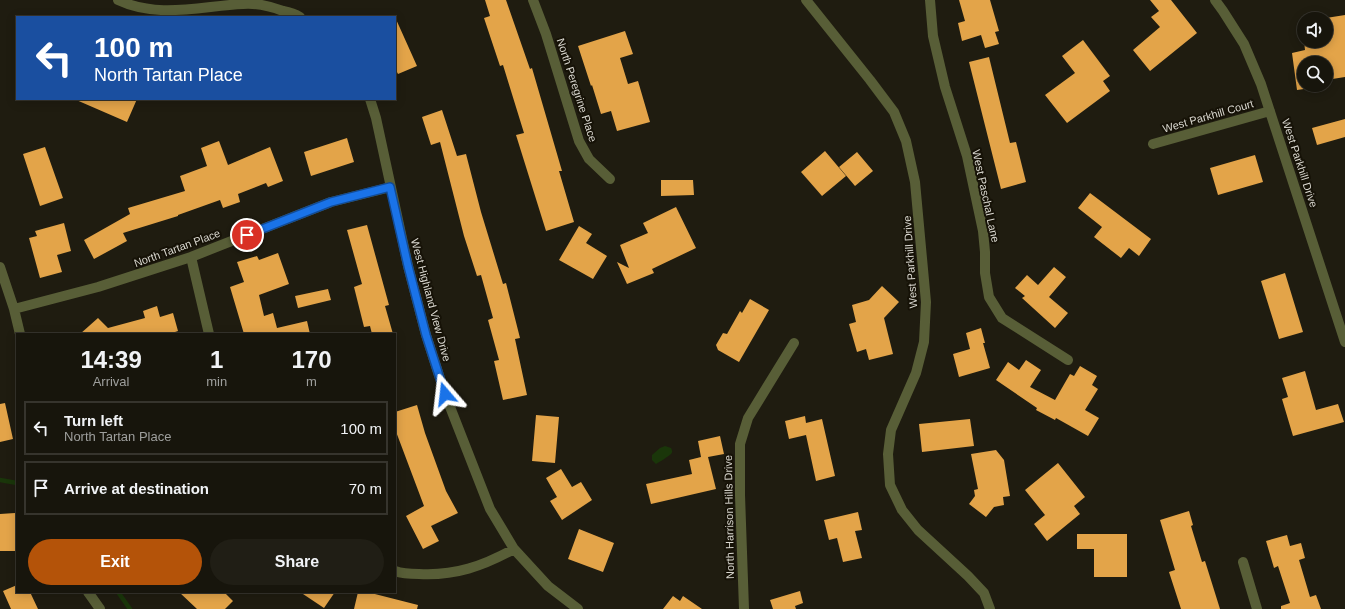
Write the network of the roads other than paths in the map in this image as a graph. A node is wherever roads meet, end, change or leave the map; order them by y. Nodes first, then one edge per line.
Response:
1 (118, 0) edge
2 (533, 0) edge
3 (806, 0) edge
4 (930, 0) edge
5 (1215, 0) edge
6 (297, 16) edge
7 (370, 100) edge
8 (1270, 111) junction
9 (1153, 144) dead end
10 (610, 179) dead end
11 (390, 187) junction
12 (191, 256) junction
13 (0, 267) edge
14 (14, 309) junction
15 (20, 333) edge
16 (209, 333) edge
17 (1345, 342) edge
18 (794, 343) dead end
19 (1068, 360) dead end
20 (514, 549) junction
21 (1243, 562) dead end
22 (396, 571) edge
23 (89, 593) edge
24 (100, 609) edge
25 (578, 609) edge
26 (744, 609) edge
27 (990, 609) edge
28 (1257, 609) edge

1 - 6 street
2 - 10 street, North Peregrine Place
3 - 27 street, West Parkhill Drive
4 - 19 street, West Paschal Lane
5 - 8 street, West Parkhill Drive
7 - 11 street, West Highland View Drive
8 - 9 street, West Parkhill Court
8 - 17 street, West Parkhill Drive
11 - 12 street, North Tartan Place
11 - 20 street, West Highland View Drive
12 - 14 street, North Tartan Place
12 - 16 street
13 - 14 street
14 - 15 street
18 - 26 street, North Harrison Hills Drive
20 - 22 street
20 - 25 street, West Highland View Drive
21 - 28 street
23 - 24 street

